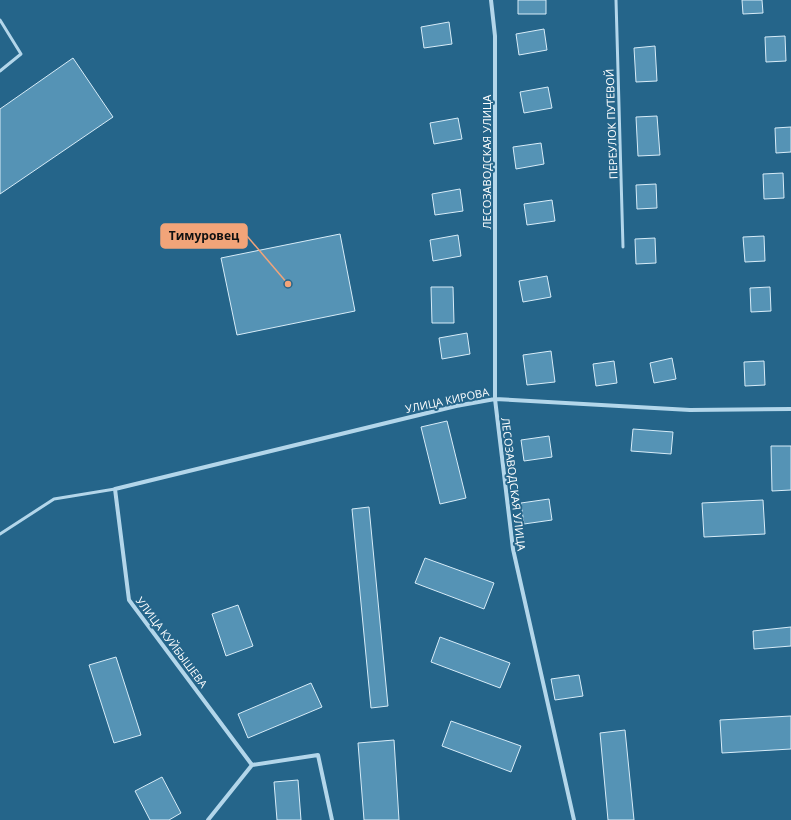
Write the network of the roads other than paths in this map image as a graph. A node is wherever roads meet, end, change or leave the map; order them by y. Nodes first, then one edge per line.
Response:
1 (491, 0) edge
2 (616, 0) edge
3 (0, 20) edge
4 (0, 71) edge
5 (624, 247) dead end
6 (495, 399) junction
7 (791, 409) edge
8 (115, 489) junction
9 (0, 534) edge
10 (252, 765) junction
11 (208, 820) edge
12 (332, 820) edge
13 (574, 820) edge

1 - 6 street, ЛЕСОЗАВОДСКАЯ УЛИЦА
2 - 5 lane, ПЕРЕУЛОК ПУТЕВОЙ
3 - 4 lane
6 - 7 street, УЛИЦА КИРОВА
6 - 8 street, УЛИЦА КИРОВА
6 - 13 street, ЛЕСОЗАВОДСКАЯ УЛИЦА
8 - 9 lane
8 - 10 street, УЛИЦА КУЙБЫШЕВА
10 - 11 street
10 - 12 street

